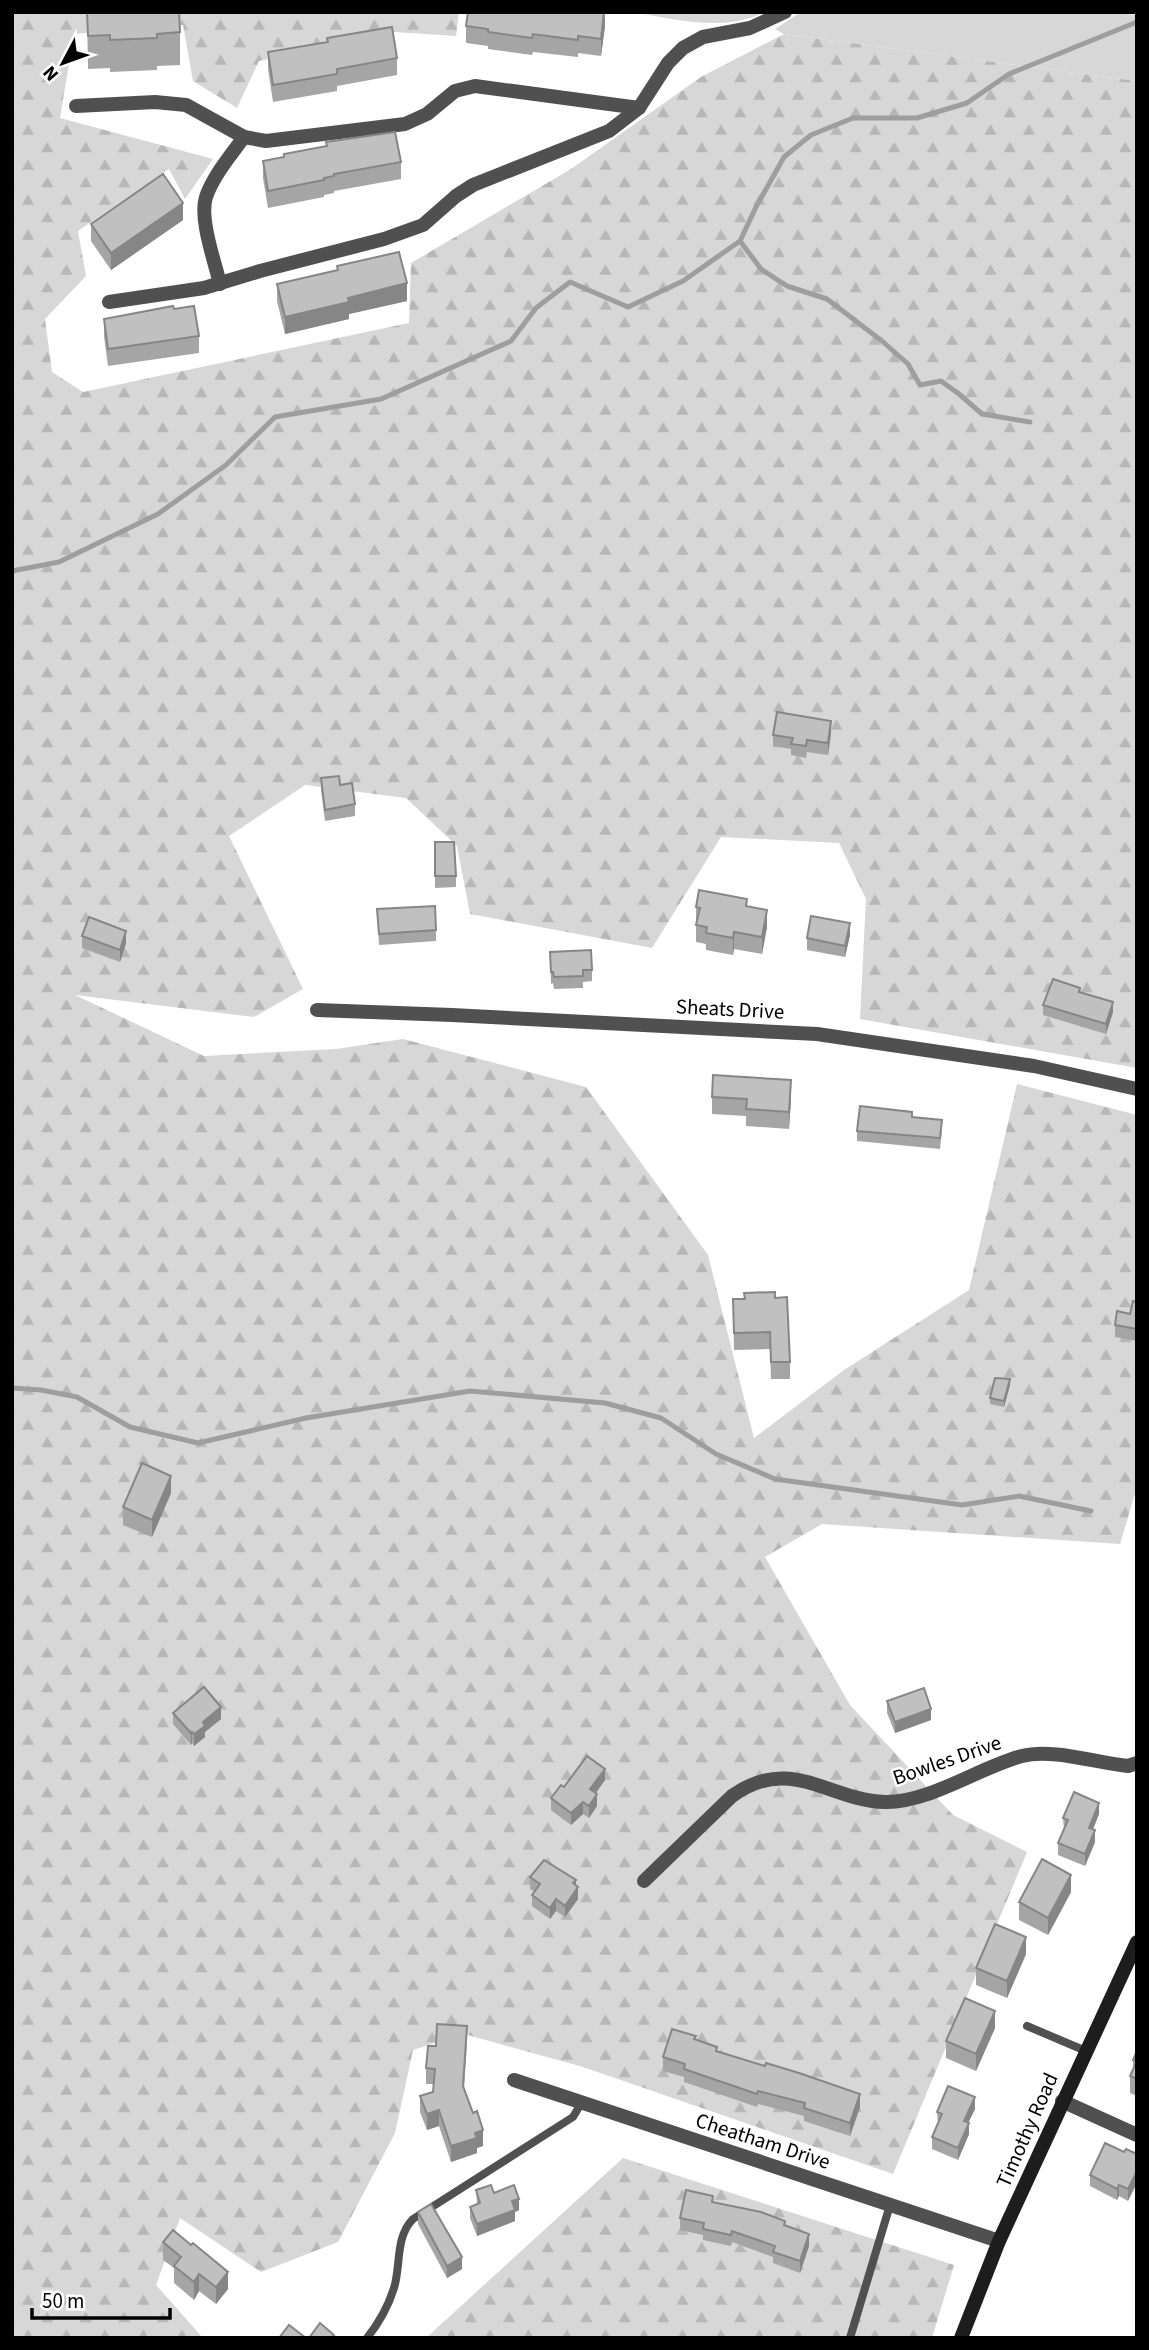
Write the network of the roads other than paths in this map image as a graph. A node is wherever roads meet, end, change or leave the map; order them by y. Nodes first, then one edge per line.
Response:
1 (785, 12) edge
2 (76, 106) dead end
3 (639, 108) junction
4 (244, 137) junction
5 (220, 284) junction
6 (109, 302) dead end
7 (317, 1010) dead end
8 (1137, 1089) edge
9 (1137, 1763) edge
10 (644, 1881) dead end
11 (1137, 1942) edge
12 (1027, 2026) dead end
13 (1086, 2051) junction
14 (514, 2080) dead end
15 (1062, 2101) junction
16 (582, 2102) junction
17 (1137, 2135) edge
18 (890, 2205) junction
19 (999, 2241) junction
20 (367, 2338) edge
21 (850, 2338) edge
22 (961, 2338) edge

1 - 3 street
2 - 4 street
3 - 4 street
3 - 5 street
4 - 5 street
5 - 6 street
7 - 8 street, Sheats Drive
9 - 10 street, Bowles Drive
11 - 13 main road, Timothy Road
12 - 13 lane
13 - 15 main road, Timothy Road
14 - 16 street, Cheatham Drive
15 - 17 street
15 - 19 main road, Timothy Road
16 - 18 street, Cheatham Drive
16 - 20 lane
18 - 19 street, Cheatham Drive
18 - 21 lane
19 - 22 main road, Timothy Road

